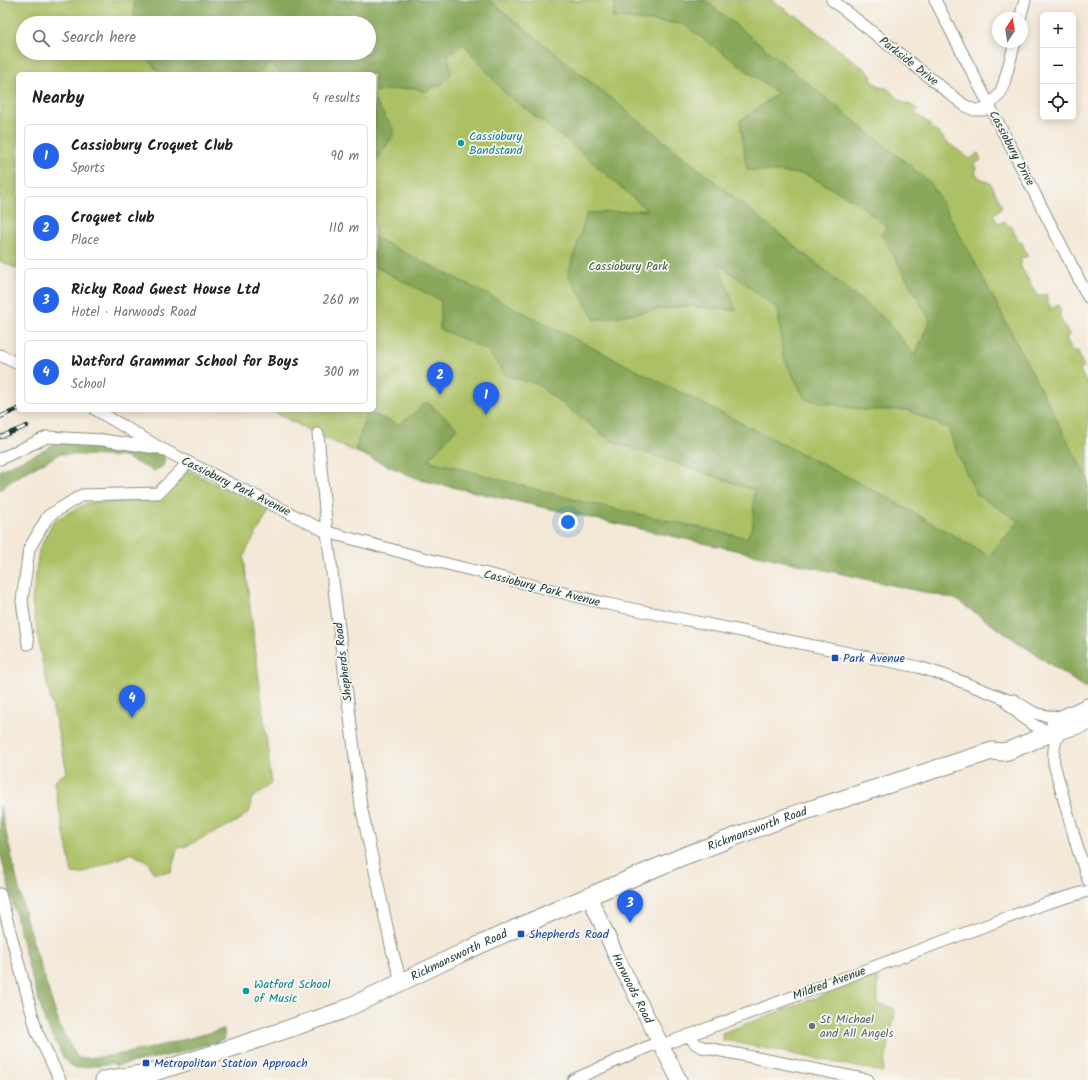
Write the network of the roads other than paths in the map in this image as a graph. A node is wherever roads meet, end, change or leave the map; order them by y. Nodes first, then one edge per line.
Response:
1 (832, 0) edge
2 (935, 0) edge
3 (1025, 0) edge
4 (1022, 12) edge
5 (1013, 48) edge
6 (989, 106) junction
7 (1088, 297) edge
8 (0, 355) edge
9 (16, 363) edge
10 (99, 412) edge
11 (318, 434) dead end
12 (162, 449) junction
13 (0, 459) edge
14 (188, 463) junction
15 (328, 532) junction
16 (28, 644) dead end
17 (1088, 707) edge
18 (1088, 722) edge
19 (1052, 725) junction
20 (1088, 880) edge
21 (1088, 891) edge
22 (0, 894) edge
23 (589, 896) junction
24 (403, 981) junction
25 (688, 1035) junction
26 (661, 1043) junction
27 (846, 1078) edge
28 (60, 1080) edge
29 (104, 1080) edge
30 (573, 1080) edge
31 (679, 1080) edge
32 (868, 1080) edge

1 - 6 street, Parkside Drive
2 - 6 street, Cassiobury Drive
3 - 4 street
5 - 6 street
6 - 7 street, Cassiobury Drive
8 - 9 street
10 - 12 street, Cassiobury Park Avenue
11 - 15 street, Shepherds Road
12 - 13 street
12 - 14 street, Cassiobury Park Avenue
14 - 15 street, Cassiobury Park Avenue
14 - 16 street
15 - 19 street, Cassiobury Park Avenue
15 - 24 street, Shepherds Road
17 - 19 main road, Rickmansworth Road
18 - 19 main road, Rickmansworth Road
19 - 20 street
19 - 23 main road, Rickmansworth Road
21 - 25 street, Mildred Avenue
22 - 28 street
23 - 24 main road, Rickmansworth Road
23 - 26 street, Harwoods Road
24 - 29 main road, Rickmansworth Road
25 - 26 street, Mildred Avenue
25 - 27 street
26 - 30 street, Mildred Avenue
26 - 31 street, Harwoods Road
27 - 32 street

